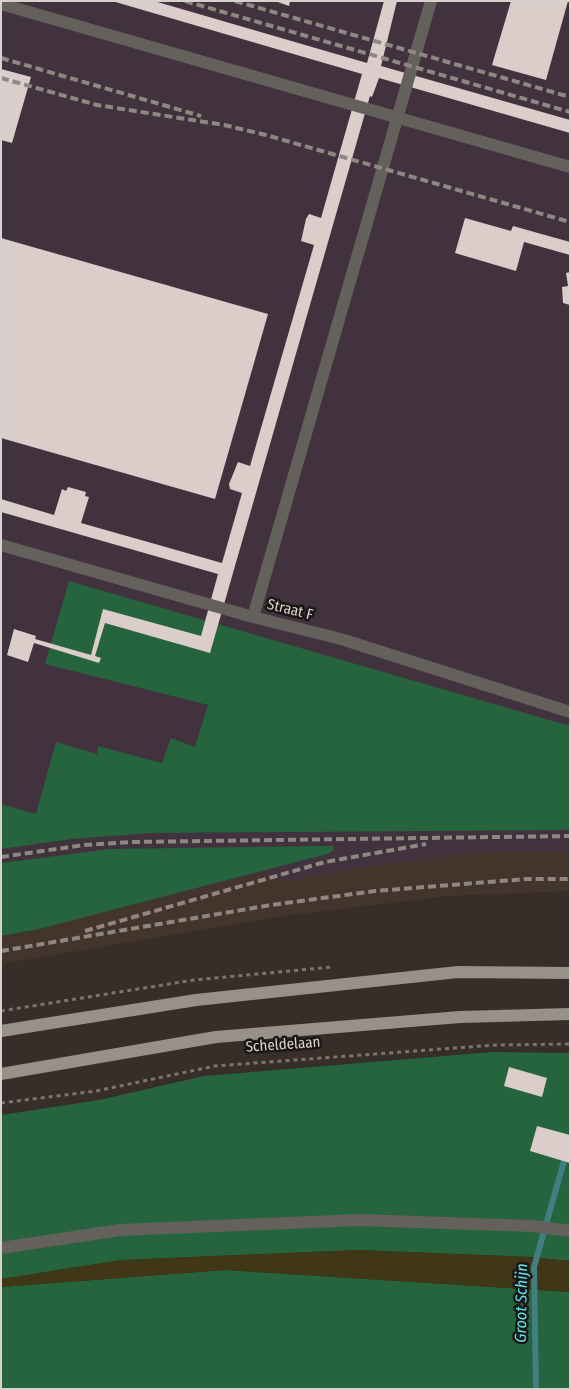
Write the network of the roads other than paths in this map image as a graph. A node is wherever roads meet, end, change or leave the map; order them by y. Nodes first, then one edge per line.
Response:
1 (431, 1) edge
2 (1, 4) edge
3 (397, 118) junction
4 (570, 167) edge
5 (1, 545) edge
6 (253, 617) junction
7 (570, 712) edge
8 (570, 973) edge
9 (570, 1014) edge
10 (1, 1031) edge
11 (1, 1074) edge
12 (564, 1230) edge
13 (1, 1248) edge

1 - 3 lane
2 - 3 lane
3 - 4 lane
3 - 6 lane
5 - 6 lane, Straat F
6 - 7 lane, Straat F
8 - 10 main road
9 - 11 main road, Scheldelaan
12 - 13 lane

